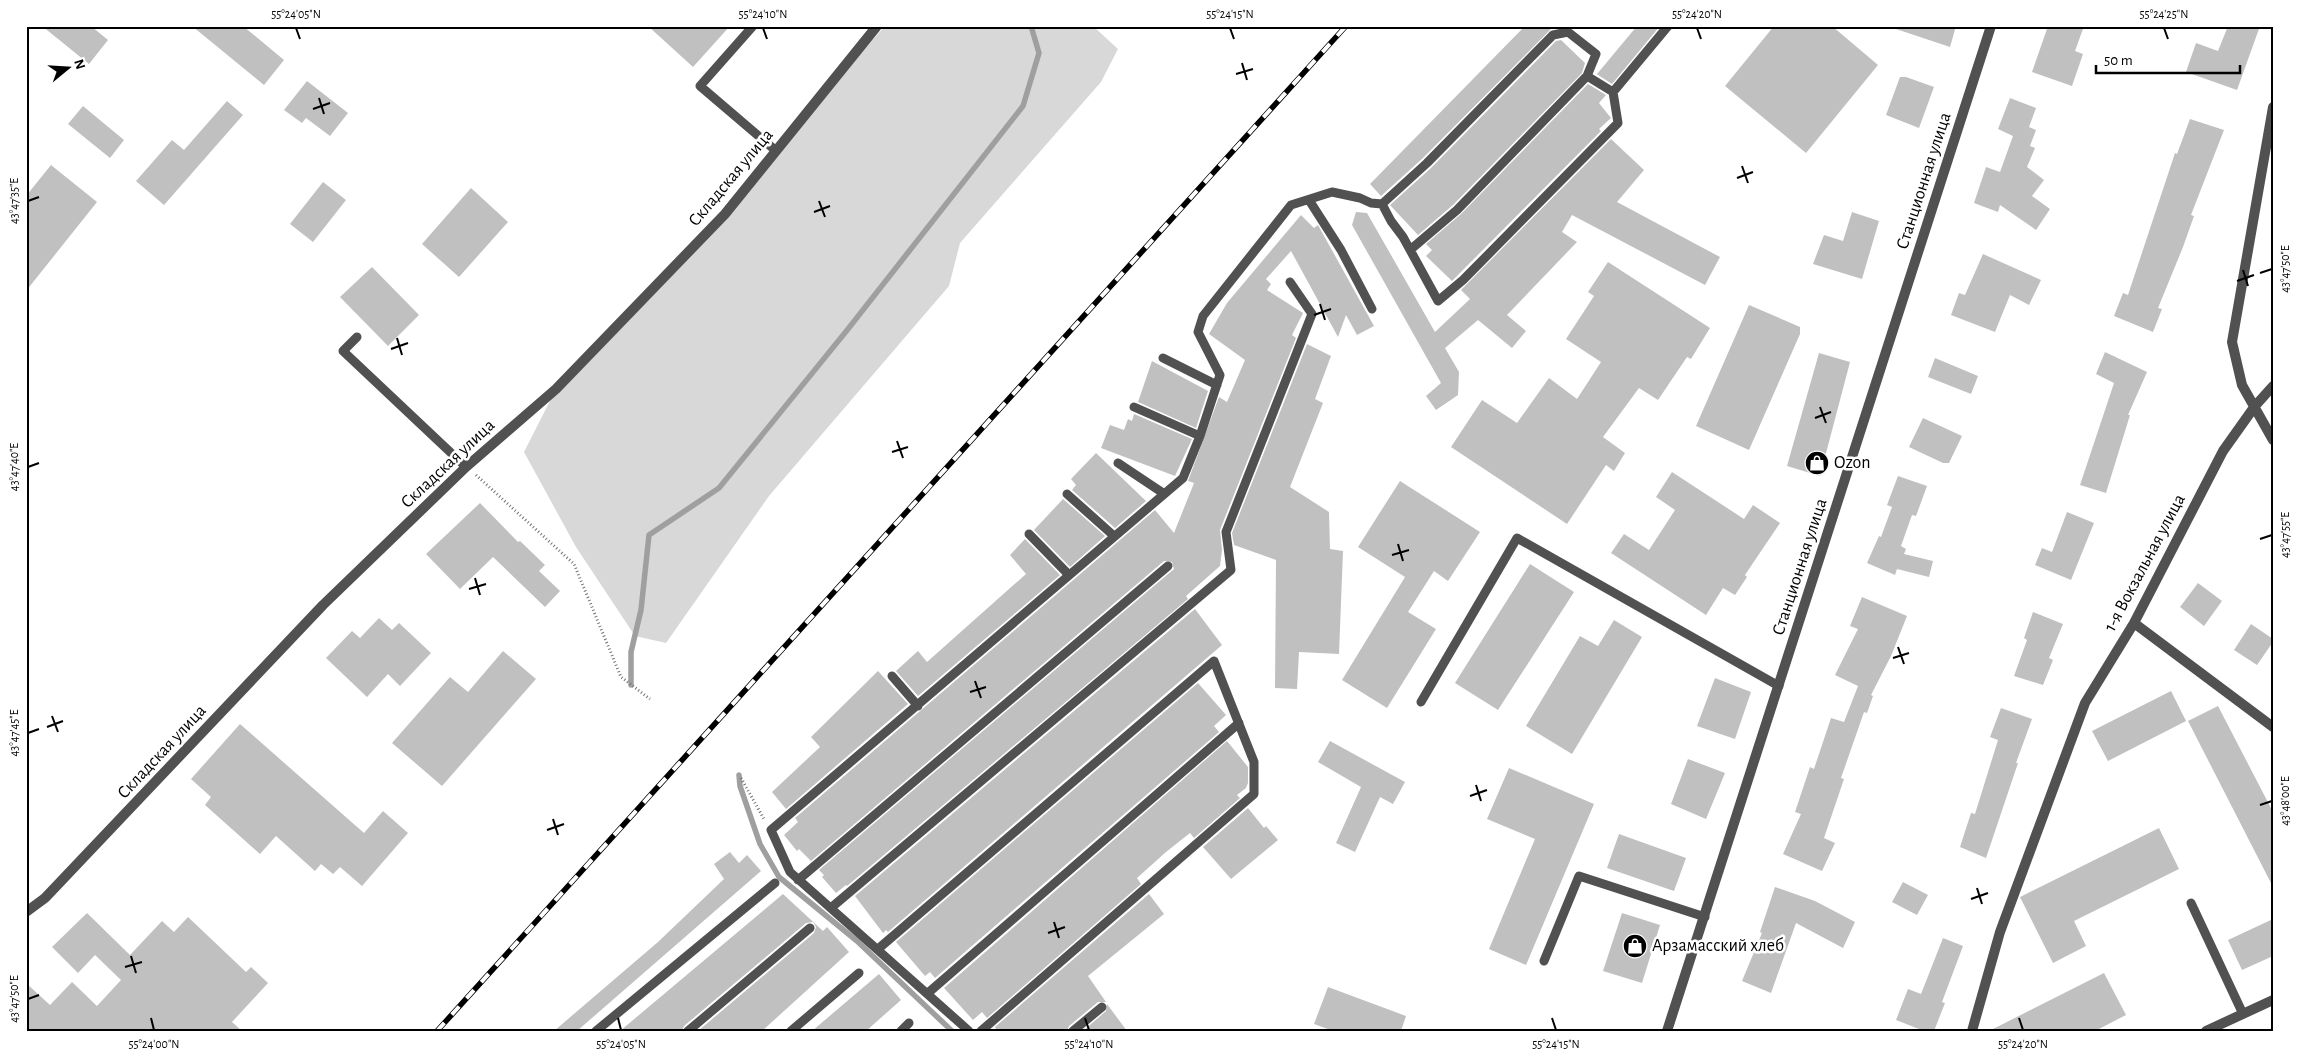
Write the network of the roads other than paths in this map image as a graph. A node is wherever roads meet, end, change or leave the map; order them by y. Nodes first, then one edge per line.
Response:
1 (753, 26) edge
2 (877, 26) edge
3 (1668, 26) edge
4 (1991, 26) edge
5 (1587, 76) junction
6 (1613, 92) junction
7 (2273, 106) edge
8 (775, 150) junction
9 (1309, 200) junction
10 (1382, 204) junction
11 (1410, 250) junction
12 (1290, 282) dead end
13 (1372, 309) dead end
14 (357, 336) dead end
15 (1162, 358) dead end
16 (1217, 385) junction
17 (2273, 386) edge
18 (2255, 406) junction
19 (1134, 407) dead end
20 (1200, 436) junction
21 (2273, 440) edge
22 (1118, 463) dead end
23 (466, 467) junction
24 (1066, 494) dead end
25 (1163, 494) junction
26 (1029, 534) dead end
27 (1114, 536) junction
28 (1168, 566) dead end
29 (1069, 575) junction
30 (2134, 623) junction
31 (892, 676) dead end
32 (1779, 686) junction
33 (1421, 702) dead end
34 (918, 706) junction
35 (1240, 723) junction
36 (2273, 727) edge
37 (798, 880) junction
38 (775, 883) dead end
39 (2190, 903) dead end
40 (832, 907) junction
41 (26, 912) edge
42 (1705, 917) junction
43 (810, 928) dead end
44 (878, 949) junction
45 (1544, 962) dead end
46 (858, 974) dead end
47 (928, 993) junction
48 (2273, 1000) edge
49 (1102, 1007) dead end
50 (2243, 1014) junction
51 (910, 1024) dead end
52 (596, 1031) edge
53 (688, 1031) edge
54 (791, 1031) edge
55 (901, 1031) edge
56 (970, 1031) edge
57 (981, 1031) edge
58 (1073, 1031) edge
59 (1667, 1031) edge
60 (1972, 1031) edge
61 (2206, 1031) edge

1 - 8 lane
2 - 8 street, Складская улица
3 - 6 lane
4 - 32 street, Станционная улица
5 - 6 lane
5 - 10 lane
5 - 11 lane
6 - 11 lane
7 - 18 street
8 - 23 street, Складская улица
9 - 10 lane
9 - 13 lane
9 - 16 lane
10 - 11 lane
12 - 40 lane
14 - 23 lane
15 - 16 lane
16 - 20 lane
17 - 18 street, 1-я Вокзальная улица
18 - 21 street
18 - 30 street, 1-я Вокзальная улица
19 - 20 lane
20 - 25 lane
22 - 25 lane
23 - 41 street, Складская улица
24 - 27 lane
25 - 27 lane
26 - 29 lane
27 - 29 lane
28 - 37 lane
29 - 34 lane
30 - 36 street
30 - 60 street, 1-я Вокзальная улица
31 - 34 lane
32 - 33 lane
32 - 42 street, Станционная улица
34 - 37 lane
35 - 44 lane
35 - 47 lane
35 - 57 lane
37 - 40 lane
38 - 52 lane
39 - 50 lane
40 - 44 lane
42 - 45 lane
42 - 59 street, Станционная улица
43 - 53 lane
44 - 47 lane
46 - 54 lane
47 - 56 lane
48 - 50 street
49 - 58 lane
50 - 61 street
51 - 55 lane

